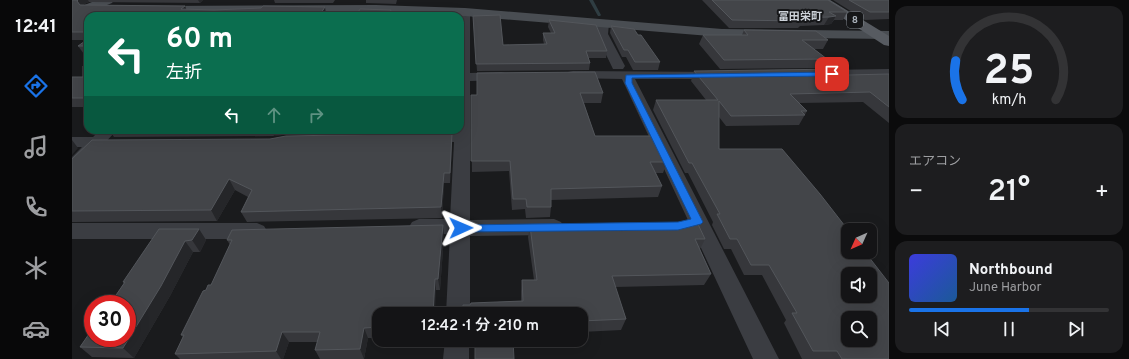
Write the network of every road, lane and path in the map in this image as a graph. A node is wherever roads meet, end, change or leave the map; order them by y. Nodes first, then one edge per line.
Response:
1 (108, 0) edge
2 (822, 0) edge
3 (89, 8) junction
4 (119, 10) edge
5 (143, 10) edge
6 (198, 12) edge
7 (262, 12) edge
8 (465, 12) junction
9 (72, 15) edge
10 (603, 24) junction
11 (464, 34) edge
12 (886, 37) edge
13 (623, 71) junction
14 (889, 73) edge
15 (812, 74) edge
16 (560, 75) edge
17 (728, 75) edge
18 (516, 76) edge
19 (464, 77) edge
20 (105, 134) edge
21 (463, 134) edge
22 (463, 137) junction
23 (416, 138) edge
24 (72, 142) edge
25 (96, 143) junction
26 (118, 144) edge
27 (72, 167) edge
28 (698, 222) junction
29 (678, 226) edge
30 (461, 227) junction
31 (569, 227) edge
32 (399, 228) edge
33 (72, 231) edge
34 (275, 231) edge
35 (458, 307) edge
36 (457, 347) edge
37 (456, 359) edge
38 (766, 359) edge

1 - 3 street
2 - 12 main road, 8
3 - 4 street
3 - 9 street
5 - 6 street
7 - 8 street
8 - 10 street
8 - 11 street
10 - 12 street
10 - 13 street
13 - 16 street
13 - 17 street
13 - 28 street
14 - 15 street
18 - 19 street
20 - 25 street
21 - 22 street
22 - 23 street
22 - 30 street
24 - 25 street
25 - 26 street
25 - 27 street
28 - 29 street
28 - 38 street
30 - 31 street
30 - 32 street
30 - 35 street
33 - 34 street
36 - 37 street

